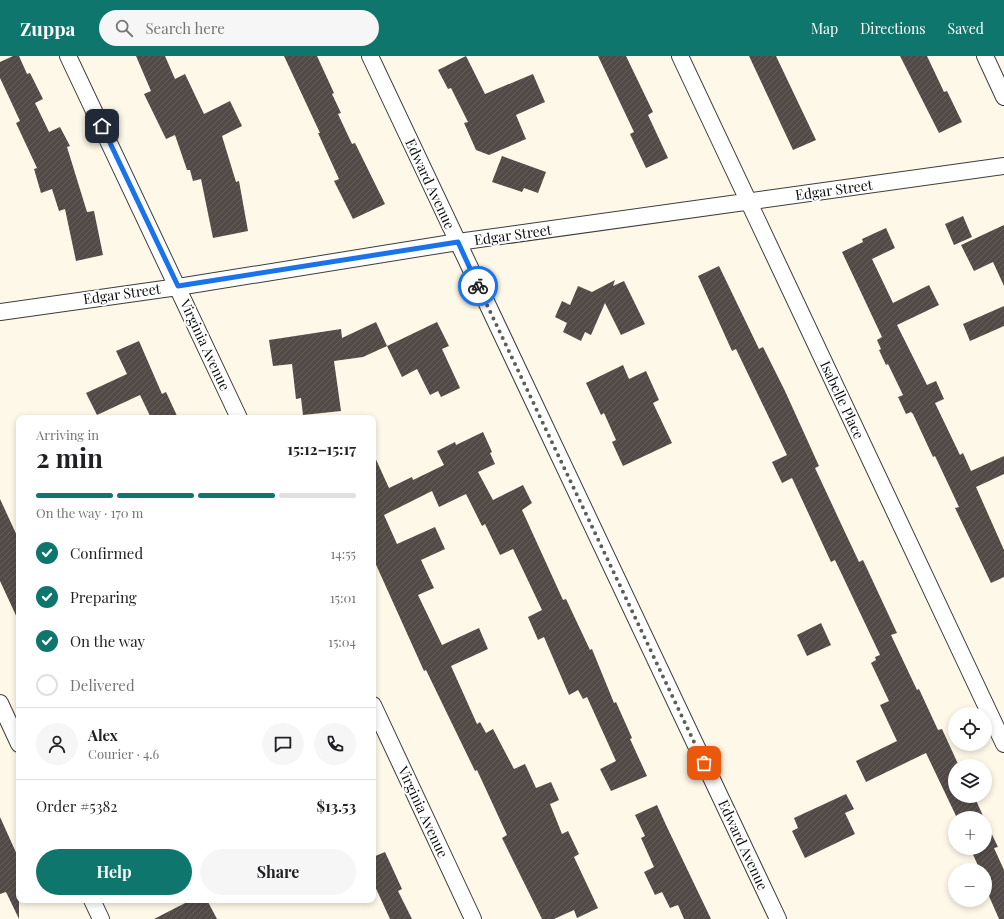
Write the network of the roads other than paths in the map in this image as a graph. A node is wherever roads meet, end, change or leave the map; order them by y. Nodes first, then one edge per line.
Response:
1 (68, 56) edge
2 (370, 56) edge
3 (680, 56) edge
4 (985, 56) edge
5 (1004, 96) edge
6 (1004, 166) edge
7 (748, 202) junction
8 (458, 242) junction
9 (178, 286) junction
10 (0, 312) edge
11 (238, 415) edge
12 (0, 703) edge
13 (376, 711) edge
14 (16, 738) edge
15 (1004, 744) edge
16 (93, 903) edge
17 (101, 919) edge
18 (473, 919) edge
19 (778, 919) edge

1 - 9 street, Virginia Avenue
2 - 8 street, Edward Avenue
3 - 7 street, Isabelle Place
4 - 5 street
6 - 7 street, Edgar Street
7 - 8 street, Edgar Street
7 - 15 street, Isabelle Place
8 - 9 street, Edgar Street
8 - 19 street, Edward Avenue
9 - 10 street, Edgar Street
9 - 11 street, Virginia Avenue
12 - 14 street
13 - 18 street, Virginia Avenue
16 - 17 street

